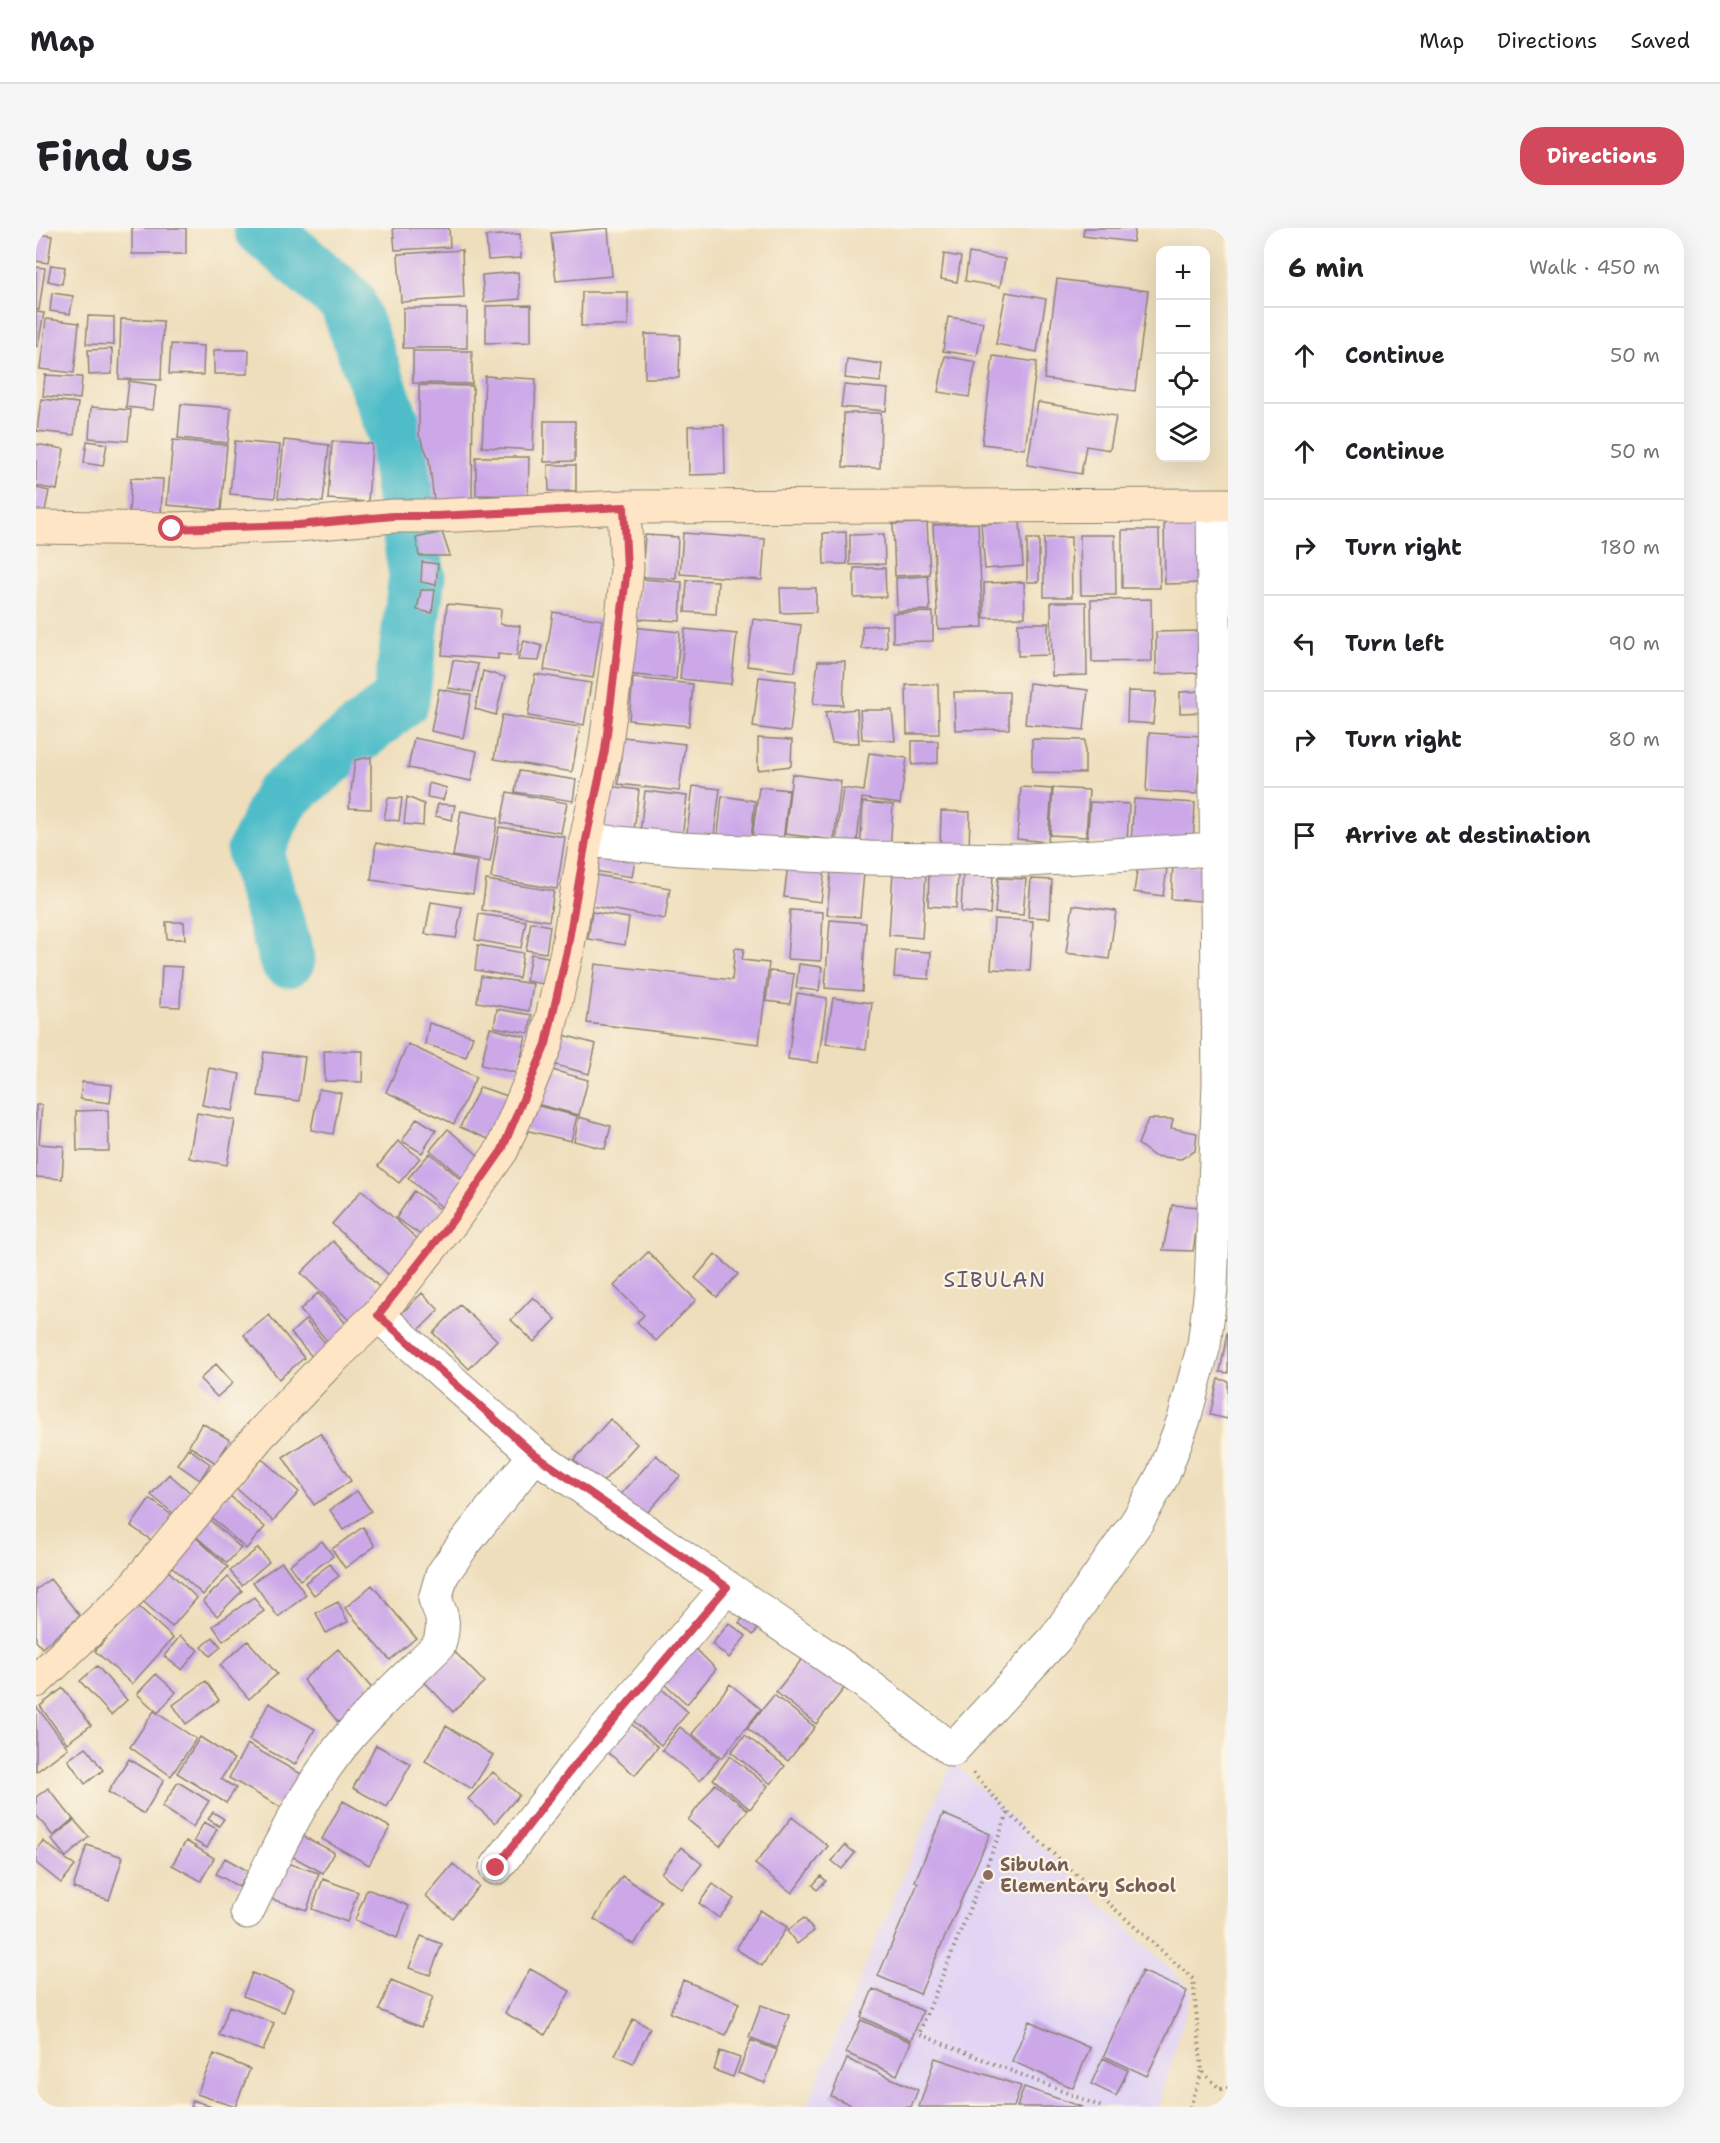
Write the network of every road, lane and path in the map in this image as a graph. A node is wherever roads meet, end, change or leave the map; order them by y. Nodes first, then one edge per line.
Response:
1 (1221, 505) edge
2 (624, 507) junction
3 (36, 527) edge
4 (586, 840) junction
5 (1215, 849) junction
6 (1222, 1198) edge
7 (378, 1315) junction
8 (535, 1455) junction
9 (727, 1587) junction
10 (36, 1681) edge
11 (952, 1750) junction
12 (1008, 1813) junction
13 (496, 1868) dead end
14 (247, 1912) dead end
15 (1202, 2072) junction
16 (1228, 2088) edge
17 (1102, 2107) edge
18 (1190, 2107) edge

1 - 2 street
1 - 5 street
2 - 3 street
2 - 4 street
4 - 5 street
4 - 7 street
5 - 6 street
6 - 11 street
7 - 8 street
7 - 10 street
8 - 9 street
8 - 14 street
9 - 11 street
9 - 13 street
11 - 12 path
12 - 15 path
12 - 17 path
15 - 16 path
15 - 18 path

